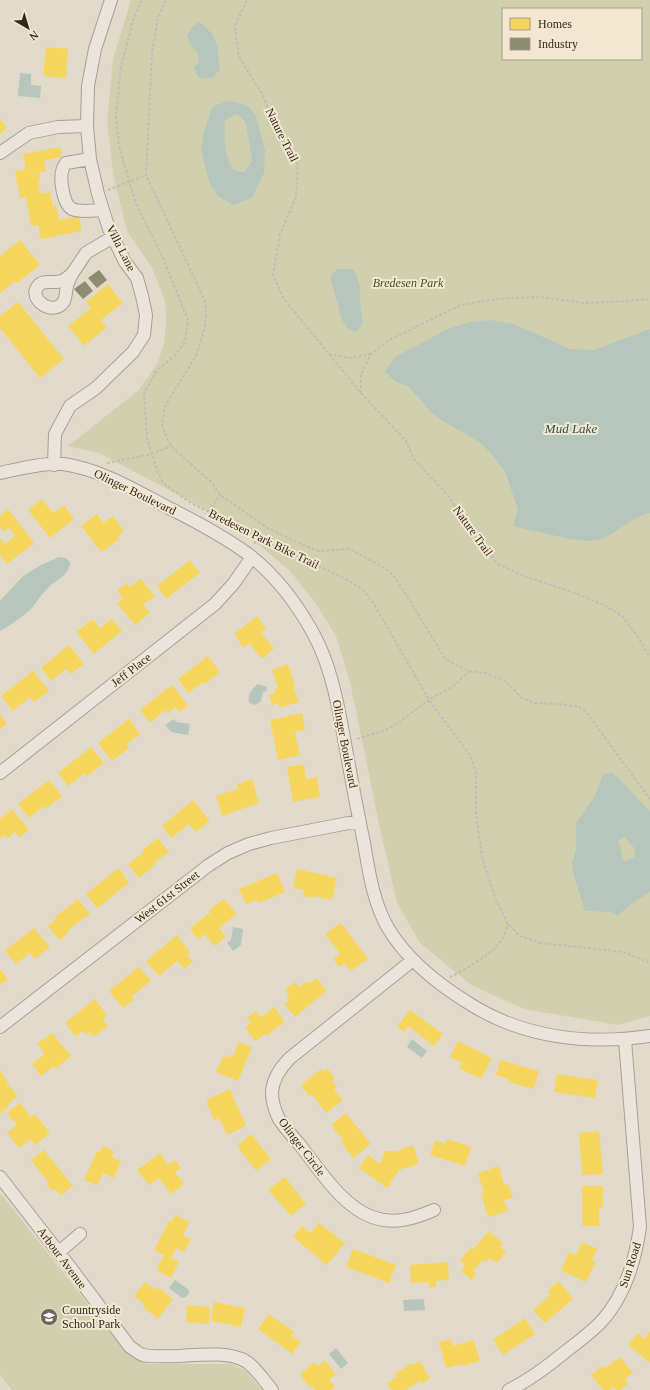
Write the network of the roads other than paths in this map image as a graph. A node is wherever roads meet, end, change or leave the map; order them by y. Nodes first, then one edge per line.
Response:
1 (111, 0) edge
2 (87, 126) junction
3 (0, 153) edge
4 (90, 159) junction
5 (103, 210) junction
6 (113, 237) junction
7 (72, 274) dead end
8 (54, 465) junction
9 (0, 473) edge
10 (252, 551) junction
11 (0, 773) edge
12 (359, 820) junction
13 (413, 960) junction
14 (0, 1027) edge
15 (650, 1036) edge
16 (625, 1040) junction
17 (0, 1177) edge
18 (434, 1210) dead end
19 (80, 1234) dead end
20 (59, 1252) junction
21 (272, 1390) edge
22 (510, 1390) edge

1 - 2 street, Villa Lane
2 - 3 street
2 - 4 street, Villa Lane
4 - 5 street, Villa Lane
4 - 5 street
5 - 6 street, Villa Lane
6 - 7 street
6 - 8 street, Villa Lane
8 - 9 street, Olinger Boulevard
8 - 10 street, Olinger Boulevard
10 - 11 street, Jeff Place
10 - 12 street, Olinger Boulevard
12 - 13 street, Olinger Boulevard
12 - 14 street, West 61st Street
13 - 16 street, Olinger Boulevard
13 - 18 street, Olinger Circle
15 - 16 street, Olinger Boulevard
16 - 22 street, Sun Road
17 - 20 street, Arbour Avenue
19 - 20 street
20 - 21 street, Arbour Avenue

